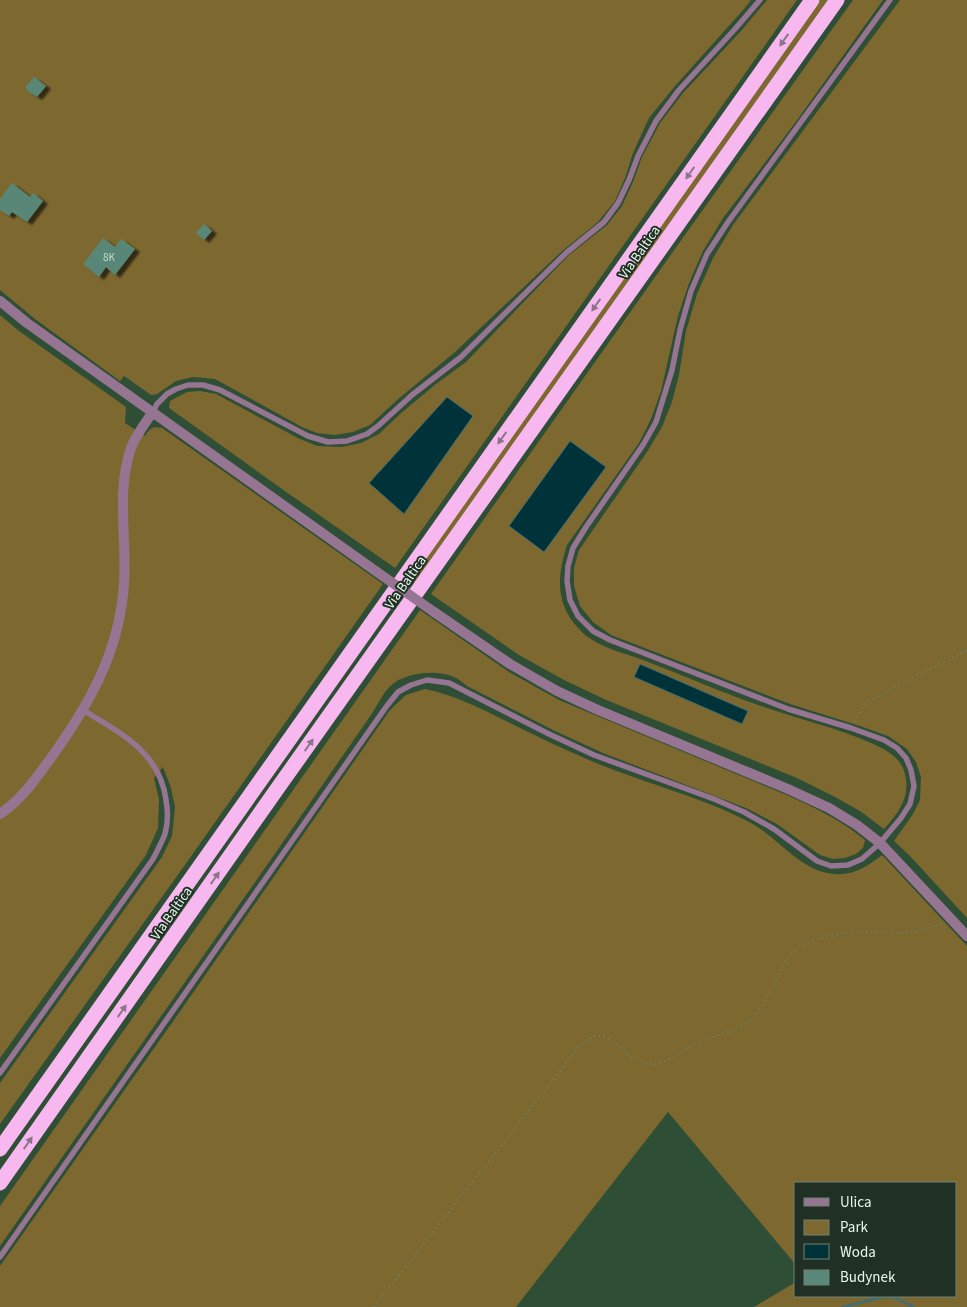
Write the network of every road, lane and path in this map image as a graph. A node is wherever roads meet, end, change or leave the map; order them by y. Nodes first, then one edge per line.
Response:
1 (760, 0) edge
2 (812, 0) edge
3 (836, 0) edge
4 (890, 0) edge
5 (0, 301) edge
6 (153, 412) junction
7 (967, 650) edge
8 (83, 710) junction
9 (851, 728) junction
10 (0, 814) edge
11 (880, 843) junction
12 (951, 918) junction
13 (967, 936) edge
14 (0, 1073) edge
15 (0, 1149) edge
16 (0, 1183) edge
17 (0, 1256) edge
18 (374, 1307) edge

1 - 6 lane
2 -> 15 highway, Via Baltica
16 -> 3 highway, Via Baltica
4 - 9 lane
5 - 6 street
6 - 8 street
6 - 11 street, bridge
7 - 9 path
8 - 10 street
8 - 14 lane
9 - 11 lane
11 - 12 street
11 - 17 lane
12 - 13 street
12 - 18 path

